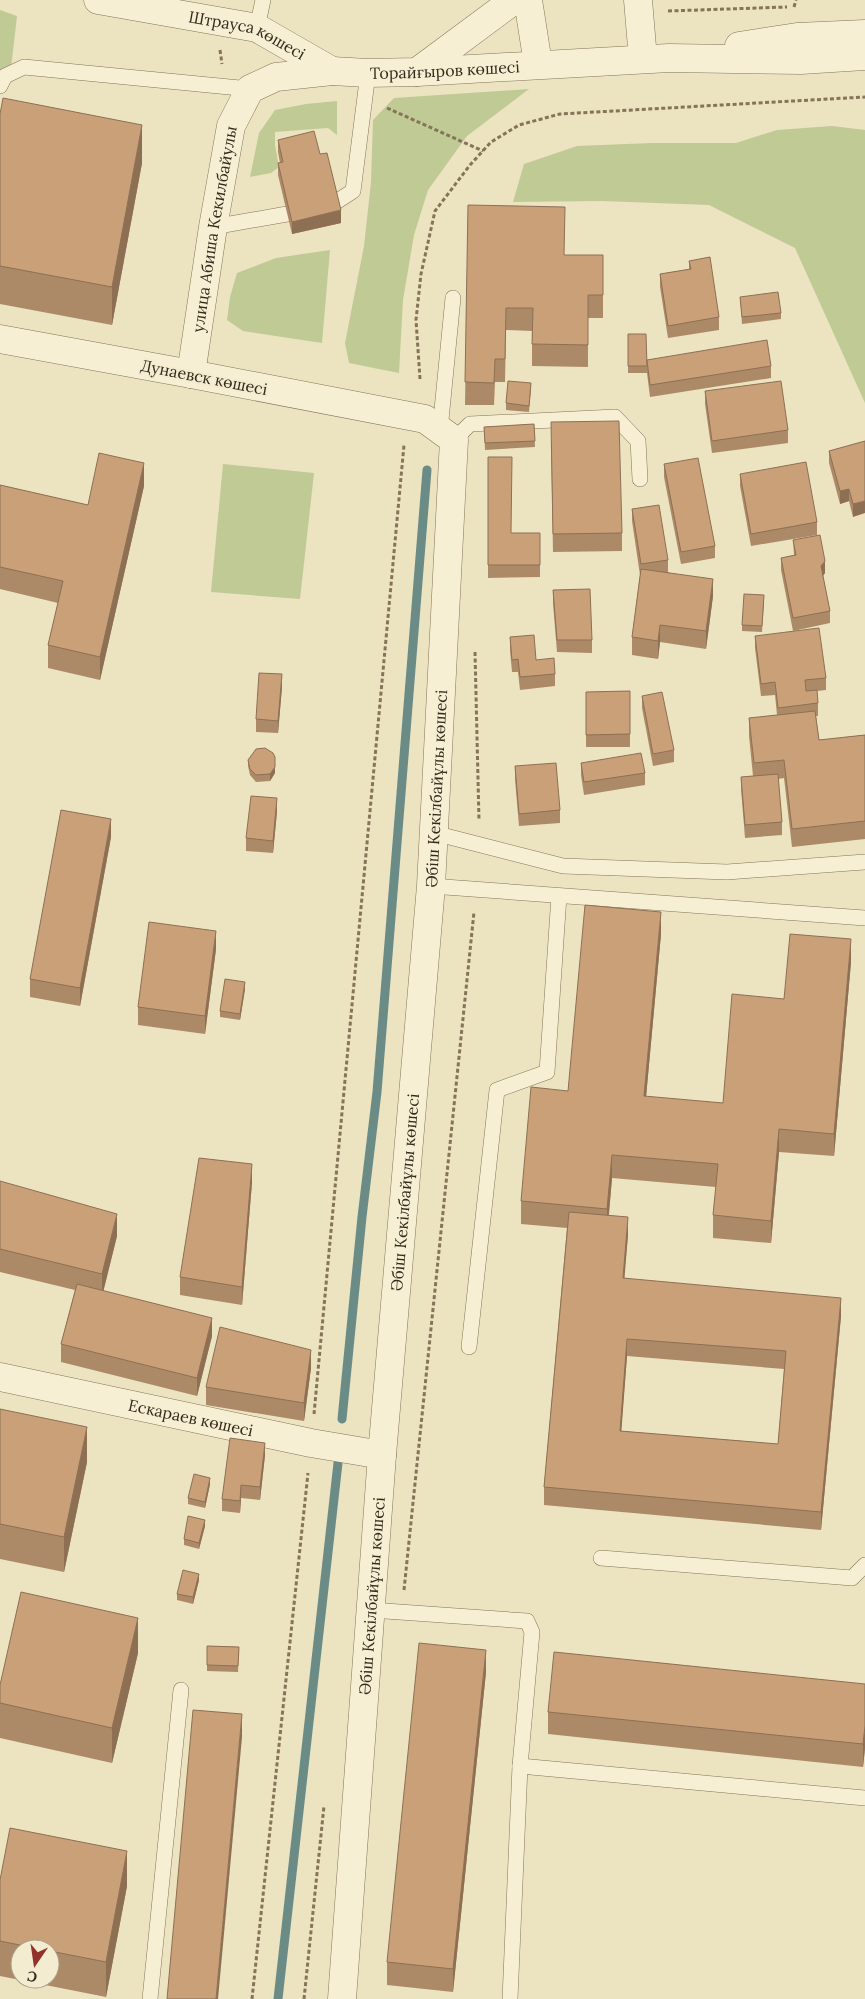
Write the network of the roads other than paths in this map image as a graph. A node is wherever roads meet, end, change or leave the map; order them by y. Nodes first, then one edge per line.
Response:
1 (98, 0) edge
2 (263, 0) edge
3 (514, 0) edge
4 (528, 0) edge
5 (639, 6) edge
6 (257, 28) junction
7 (865, 34) edge
8 (799, 48) junction
9 (865, 56) edge
10 (656, 59) junction
11 (538, 64) junction
12 (332, 71) junction
13 (416, 72) junction
14 (368, 73) junction
15 (0, 86) edge
16 (250, 89) junction
17 (336, 202) edge
18 (287, 214) edge
19 (212, 227) junction
20 (453, 298) dead end
21 (0, 339) edge
22 (191, 374) junction
23 (447, 435) junction
24 (640, 479) dead end
25 (434, 833) junction
26 (865, 862) edge
27 (431, 886) junction
28 (559, 896) junction
29 (865, 918) edge
30 (469, 1347) dead end
31 (0, 1377) edge
32 (382, 1455) junction
33 (601, 1558) dead end
34 (865, 1565) edge
35 (371, 1610) junction
36 (181, 1690) dead end
37 (520, 1766) junction
38 (865, 1798) edge
39 (150, 1999) edge
40 (342, 1999) edge
41 (510, 1999) edge

1 - 6 street, Штрауса көшесі
2 - 6 lane
3 - 13 street
4 - 11 street
5 - 10 street
6 - 12 street, Штрауса көшесі
7 - 8 street, Торайғыров көшесі
8 - 9 street, Торайғыров көшесі
8 - 10 street, Торайғыров көшесі
10 - 11 street, Торайғыров көшесі
11 - 13 street, Торайғыров көшесі
12 - 14 street, Торайғыров көшесі
12 - 16 street, Торайғыров көшесі
13 - 14 street, Торайғыров көшесі
14 - 17 lane
15 - 16 lane
16 - 19 street, улица Абиша Кекилбайулы
18 - 19 lane
19 - 22 street, улица Абиша Кекилбайулы
20 - 23 lane
21 - 22 street, Дунаевск көшесі
22 - 23 street, Дунаевск көшесі
23 - 24 lane
23 - 25 street, Әбіш Кекілбайұлы көшесі
25 - 26 lane
25 - 27 street, Әбіш Кекілбайұлы көшесі
27 - 28 lane
27 - 32 street, Әбіш Кекілбайұлы көшесі
28 - 29 lane
28 - 30 lane
31 - 32 street, Ескараев көшесі
32 - 35 street, Әбіш Кекілбайұлы көшесі
33 - 34 lane
35 - 37 lane
35 - 40 street, Әбіш Кекілбайұлы көшесі
36 - 39 lane
37 - 38 lane
37 - 41 lane

